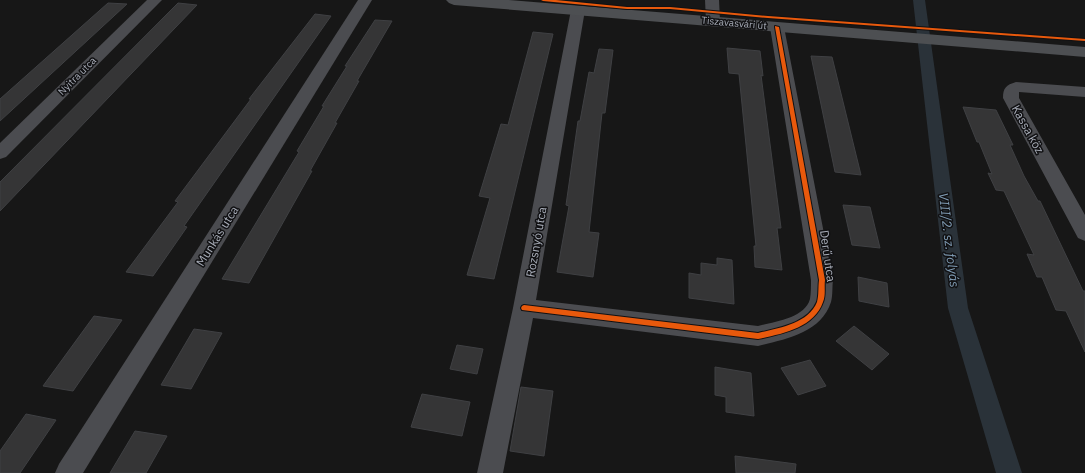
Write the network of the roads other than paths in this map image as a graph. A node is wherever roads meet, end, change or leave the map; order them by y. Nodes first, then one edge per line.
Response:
1 (155, 0) edge
2 (365, 0) edge
3 (454, 0) edge
4 (712, 0) edge
5 (578, 10) junction
6 (713, 21) junction
7 (777, 27) junction
8 (1085, 52) edge
9 (1085, 92) edge
10 (0, 153) edge
11 (1085, 233) edge
12 (524, 308) junction
13 (68, 473) edge
14 (490, 473) edge

1 - 10 street, Nyitra utca
2 - 13 street, Munkás utca
3 - 5 main road, Tiszavasvári út
4 - 6 street
5 - 6 main road, Tiszavasvári út
5 - 12 street, Rozsnyó utca
6 - 7 main road, Tiszavasvári út
7 - 8 main road, Tiszavasvári út
7 - 12 street, Derű utca
9 - 11 street, Kassa köz
12 - 14 street, Rozsnyó utca

